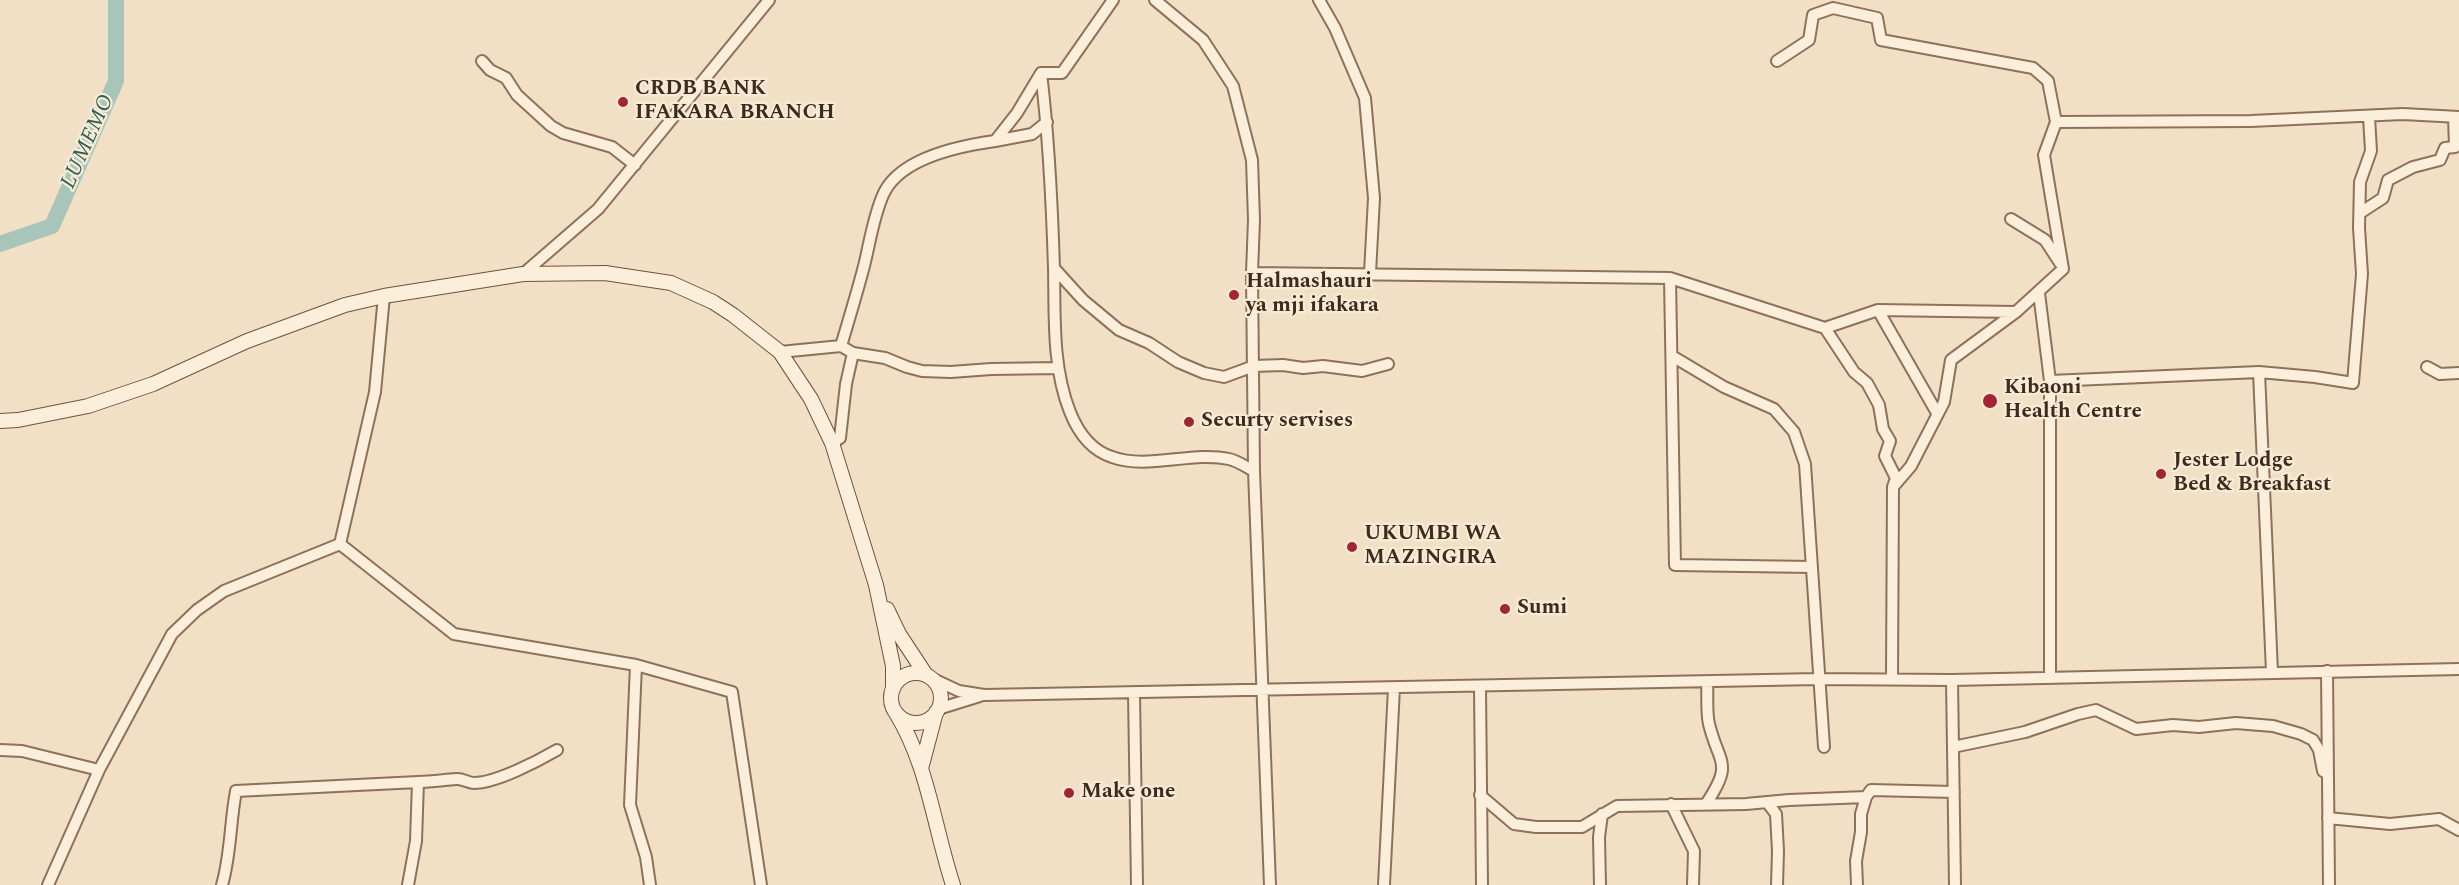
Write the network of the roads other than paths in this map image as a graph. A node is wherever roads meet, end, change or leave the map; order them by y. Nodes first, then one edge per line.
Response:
1 (769, 0) edge
2 (1113, 0) edge
3 (1155, 0) edge
4 (1320, 0) edge
5 (482, 61) dead end
6 (1777, 61) dead end
7 (1041, 74) junction
8 (2369, 117) junction
9 (2457, 117) edge
10 (1047, 122) junction
11 (2056, 122) junction
12 (995, 141) junction
13 (635, 165) junction
14 (2360, 213) junction
15 (2011, 219) dead end
16 (1054, 268) junction
17 (2063, 269) junction
18 (1252, 273) junction
19 (1370, 273) junction
20 (523, 274) junction
21 (1670, 278) junction
22 (2039, 293) junction
23 (384, 296) junction
24 (1878, 310) junction
25 (2016, 312) junction
26 (1825, 328) junction
27 (841, 346) junction
28 (780, 352) junction
29 (853, 353) junction
30 (1672, 356) junction
31 (1388, 364) dead end
32 (1254, 366) junction
33 (2427, 367) dead end
34 (1059, 368) junction
35 (2259, 372) junction
36 (2459, 373) edge
37 (2050, 381) junction
38 (1937, 413) junction
39 (0, 421) edge
40 (832, 443) junction
41 (1254, 471) junction
42 (1893, 487) junction
43 (340, 544) junction
44 (1812, 567) junction
45 (876, 585) junction
46 (636, 665) junction
47 (2459, 669) edge
48 (2327, 671) junction
49 (2272, 672) junction
50 (928, 676) junction
51 (2050, 677) junction
52 (1818, 679) junction
53 (1892, 680) junction
54 (1952, 680) junction
55 (1707, 682) junction
56 (1480, 687) junction
57 (1394, 688) junction
58 (893, 689) junction
59 (1263, 689) junction
60 (1134, 693) junction
61 (984, 695) junction
62 (937, 711) junction
63 (896, 713) junction
64 (1824, 747) dead end
65 (1953, 747) junction
66 (0, 750) edge
67 (557, 750) dead end
68 (922, 767) junction
69 (99, 770) junction
70 (2328, 774) junction
71 (418, 782) junction
72 (1954, 792) junction
73 (1480, 795) junction
74 (1866, 797) junction
75 (1767, 802) junction
76 (1671, 804) junction
77 (1706, 804) junction
78 (1602, 814) junction
79 (2328, 818) junction
80 (1586, 824) junction
81 (2459, 830) edge
82 (1599, 833) junction
83 (48, 885) edge
84 (222, 885) edge
85 (408, 885) edge
86 (650, 885) edge
87 (761, 885) edge
88 (953, 885) edge
89 (1137, 885) edge
90 (1270, 885) edge
91 (1384, 885) edge
92 (1482, 885) edge
93 (1600, 885) edge
94 (1693, 885) edge
95 (1777, 885) edge
96 (1857, 885) edge
97 (1955, 885) edge
98 (2329, 885) edge

1 - 13 street
2 - 7 street
3 - 18 street
4 - 19 street
5 - 13 street
6 - 11 street
7 - 10 street
7 - 12 street
8 - 9 street
8 - 11 street
8 - 14 street
9 - 14 street
10 - 12 street
10 - 16 street
11 - 17 street
12 - 27 street
13 - 20 street
14 - 35 street
15 - 17 street
16 - 32 street
16 - 34 street
17 - 22 street
18 - 19 street
18 - 32 street
19 - 21 street
20 - 23 main road
20 - 28 main road
21 - 26 street
21 - 30 street
22 - 25 street
22 - 37 street
23 - 39 main road
23 - 43 street
24 - 25 street
24 - 26 street
24 - 38 street
25 - 38 street
26 - 42 street
27 - 28 street
27 - 29 street
28 - 40 main road
29 - 34 street
29 - 40 street
30 - 44 street
30 - 44 street
31 - 32 street
32 - 41 street
33 - 36 street
34 - 41 street
35 - 37 street
35 - 49 street
37 - 51 street
38 - 42 street
40 - 45 main road
41 - 59 street
42 - 53 street
43 - 46 street
43 - 69 street
44 - 52 street
45 - 50 main road
45 - 58 main road
46 - 86 street
46 - 87 street
47 - 48 street
48 - 49 street
48 - 70 street
49 - 51 street
50 - 58 main road
50 - 61 street
50 - 62 main road
51 - 54 street
52 - 53 street
52 - 55 street
52 - 64 street
53 - 54 street
54 - 65 street
55 - 56 street
55 - 77 street
56 - 57 street
56 - 73 street
57 - 59 street
57 - 91 street
58 - 63 main road
59 - 60 street
59 - 90 street
60 - 61 street
60 - 89 street
61 - 62 street
62 - 63 main road
62 - 68 main road
63 - 68 main road
65 - 70 street
65 - 72 street
66 - 69 street
67 - 71 street
68 - 88 main road
69 - 83 street
70 - 79 street
71 - 84 street
71 - 85 street
72 - 74 street
72 - 97 street
73 - 80 street
73 - 92 street
74 - 75 street
74 - 96 street
75 - 77 street
75 - 95 street
76 - 77 street
76 - 78 street
76 - 94 street
78 - 80 street
78 - 82 street
79 - 81 street
79 - 98 street
80 - 82 street
82 - 93 street

